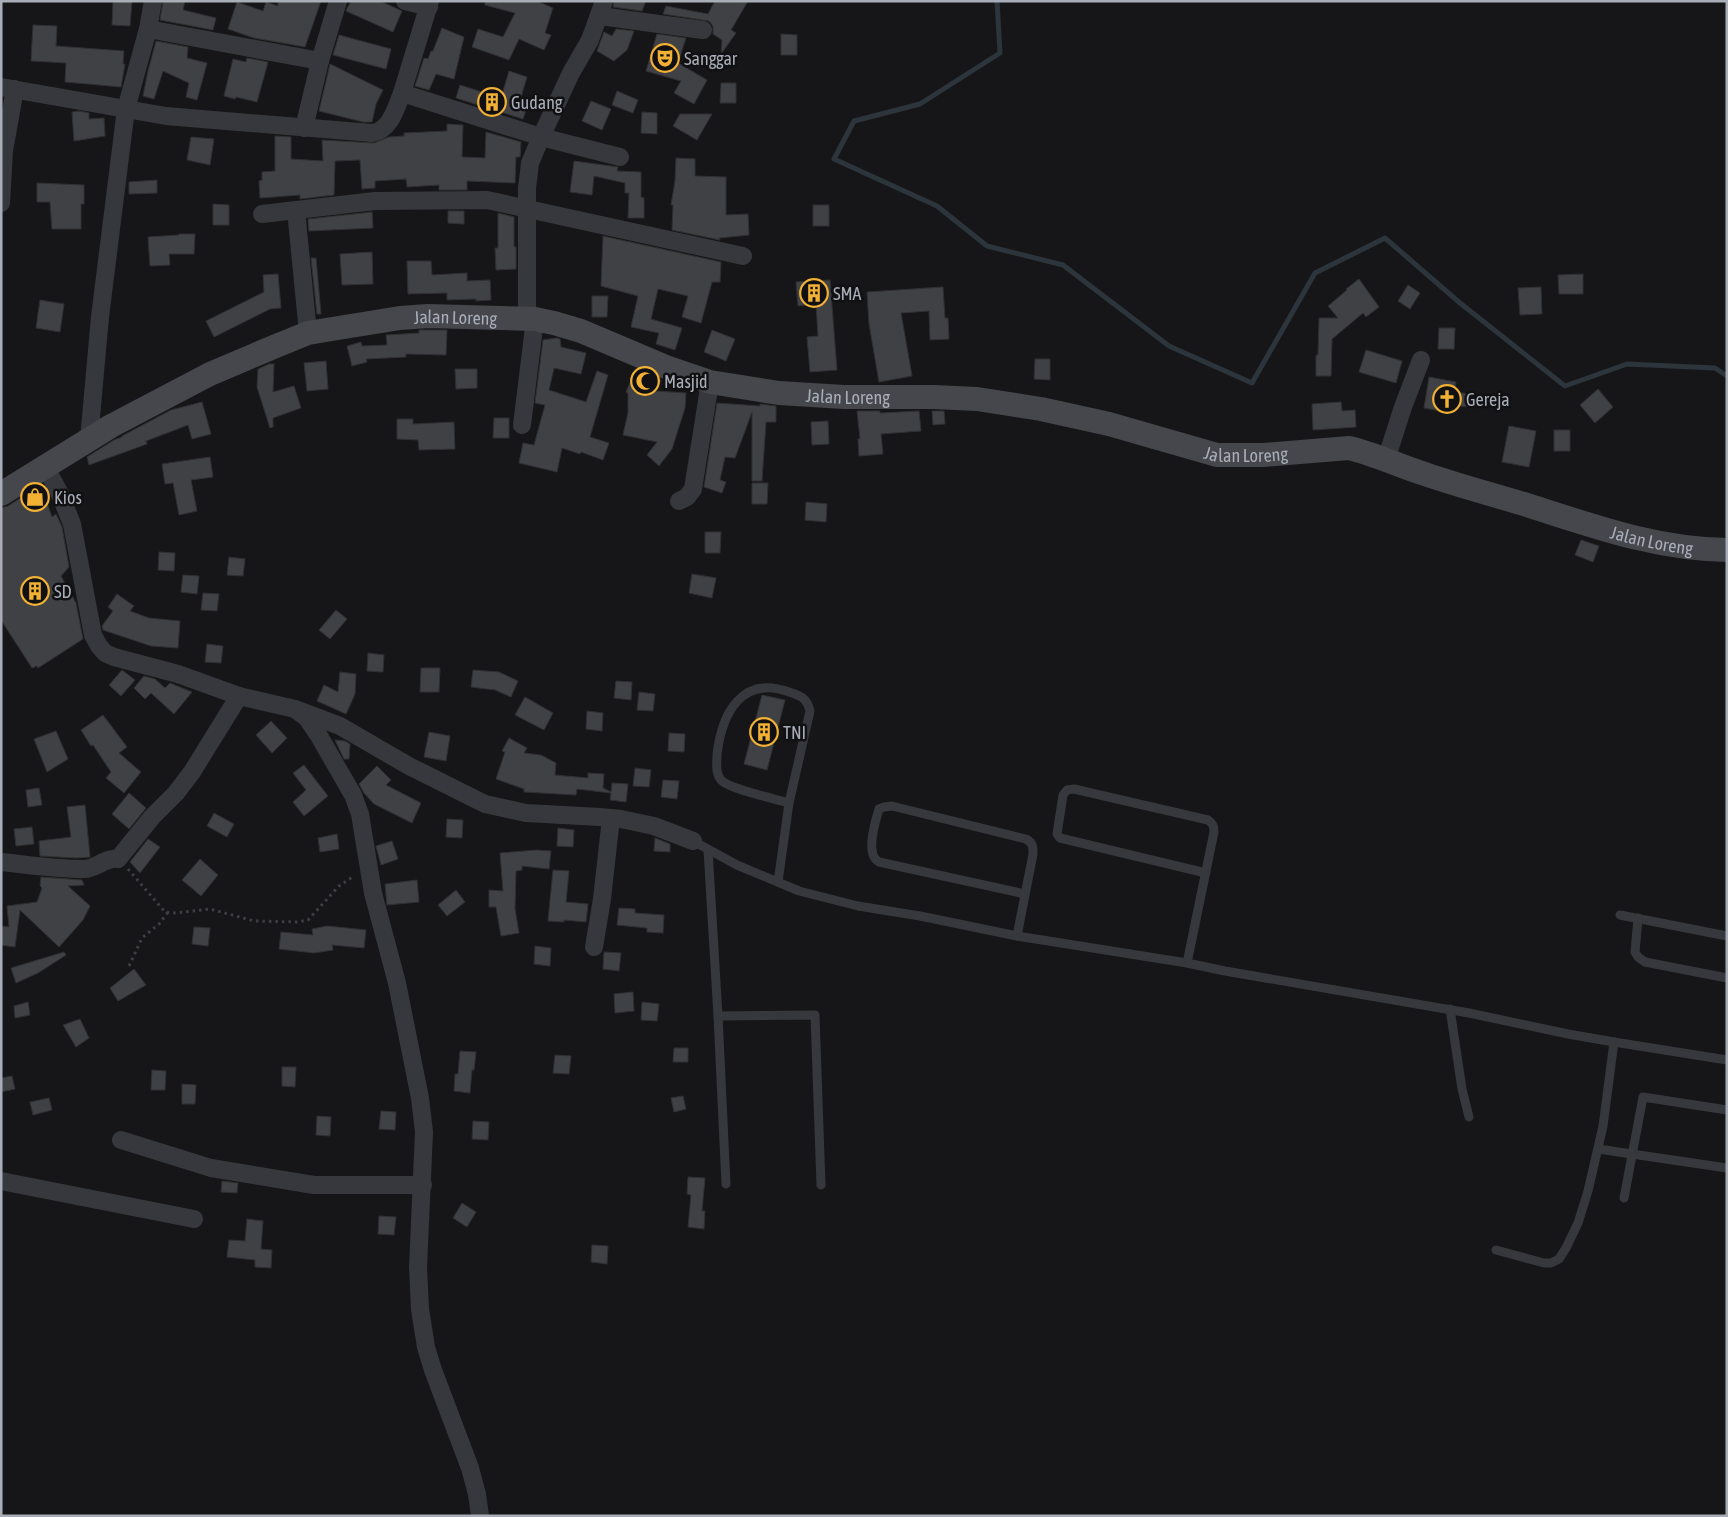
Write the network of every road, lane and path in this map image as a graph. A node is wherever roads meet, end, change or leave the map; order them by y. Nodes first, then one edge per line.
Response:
1 (153, 1) edge
2 (338, 1) edge
3 (405, 1) edge
4 (430, 4) edge
5 (602, 9) edge
6 (148, 29) junction
7 (703, 30) dead end
8 (320, 60) junction
9 (8, 88) edge
10 (402, 93) junction
11 (126, 109) junction
12 (304, 128) junction
13 (540, 137) junction
14 (620, 157) dead end
15 (1, 203) edge
16 (296, 210) junction
17 (527, 210) junction
18 (262, 214) dead end
19 (743, 256) dead end
20 (531, 319) junction
21 (308, 333) junction
22 (1421, 360) dead end
23 (710, 382) junction
24 (522, 425) dead end
25 (89, 439) junction
26 (1386, 460) junction
27 (45, 466) junction
28 (1, 494) edge
29 (679, 501) dead end
30 (1727, 550) edge
31 (239, 696) junction
32 (296, 709) junction
33 (789, 803) junction
34 (610, 818) junction
35 (700, 846) junction
36 (118, 859) junction
37 (1, 862) edge
38 (368, 869) junction
39 (1206, 873) junction
40 (778, 882) junction
41 (1025, 894) junction
42 (168, 912) junction
43 (1620, 914) dead end
44 (1638, 918) junction
45 (1018, 936) junction
46 (1727, 936) edge
47 (594, 947) dead end
48 (1187, 963) junction
49 (128, 966) dead end
50 (1727, 978) edge
51 (1450, 1009) junction
52 (718, 1016) junction
53 (1614, 1042) junction
54 (1727, 1060) edge
55 (1727, 1110) edge
56 (1469, 1117) dead end
57 (122, 1140) dead end
58 (1598, 1149) junction
59 (1632, 1154) junction
60 (1727, 1168) edge
61 (1, 1181) edge
62 (726, 1184) dead end
63 (423, 1185) junction
64 (821, 1185) dead end
65 (1624, 1198) dead end
66 (194, 1219) dead end
67 (1496, 1250) dead end
68 (480, 1516) edge

1 - 6 street
2 - 8 street
3 - 4 street
4 - 10 street
5 - 7 street
5 - 13 street
6 - 8 street
6 - 11 street
8 - 12 street
9 - 11 street
9 - 15 street
10 - 12 street
10 - 13 street
11 - 12 street
11 - 25 street
13 - 14 street
13 - 17 street
16 - 17 street
16 - 18 street
16 - 21 street
17 - 19 street
17 - 20 street
20 - 21 street, Jalan Loreng
20 - 23 street, Jalan Loreng
20 - 24 street
21 - 25 street, Jalan Loreng
22 - 26 street
23 - 26 street, Jalan Loreng
23 - 29 street
25 - 27 street, Jalan Loreng
26 - 30 street, Jalan Loreng
27 - 28 street, Jalan Loreng
27 - 31 street
31 - 32 street
31 - 36 street
32 - 34 street
32 - 38 street
33 - 33 lane
33 - 40 lane
34 - 35 street
34 - 47 street
35 - 40 lane
35 - 52 lane
36 - 37 street
36 - 42 path
38 - 42 path
38 - 63 street
39 - 39 lane
39 - 48 lane
40 - 45 lane
41 - 41 lane
41 - 45 lane
42 - 49 path
43 - 44 lane
44 - 46 lane
44 - 50 lane
45 - 48 lane
48 - 51 lane
51 - 53 lane
51 - 56 lane
52 - 62 lane
52 - 64 lane
53 - 54 lane
53 - 58 lane
55 - 59 lane
57 - 63 street
58 - 59 lane
58 - 67 lane
59 - 60 lane
59 - 65 lane
61 - 66 street
63 - 68 street

